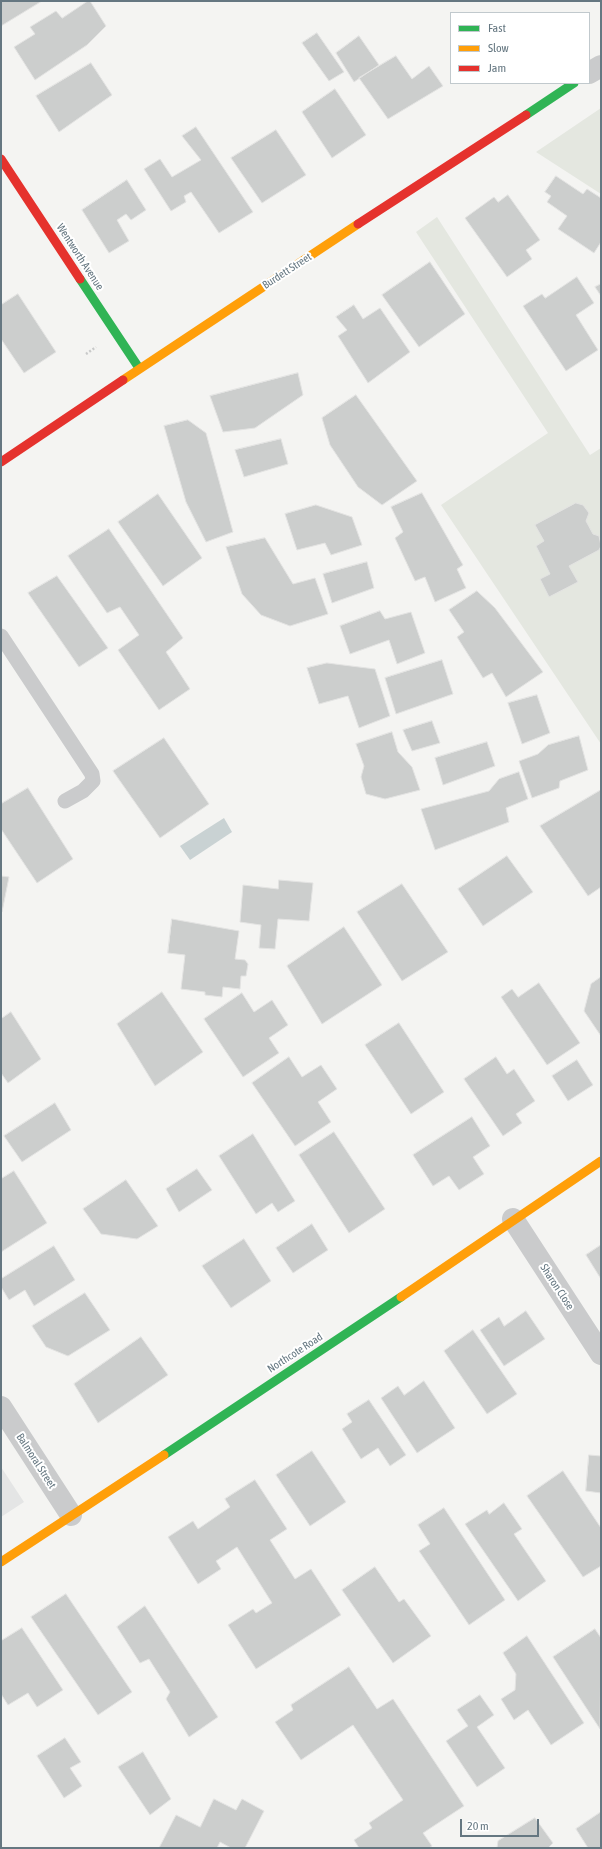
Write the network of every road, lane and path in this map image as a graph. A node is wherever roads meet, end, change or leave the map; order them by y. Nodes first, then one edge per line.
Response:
1 (601, 66) edge
2 (590, 73) edge
3 (572, 84) edge
4 (1, 159) edge
5 (139, 368) junction
6 (1, 462) edge
7 (1, 636) edge
8 (65, 801) dead end
9 (601, 1161) edge
10 (513, 1219) junction
11 (601, 1354) edge
12 (1, 1407) edge
13 (71, 1515) junction
14 (1, 1562) edge

1 - 2 street
3 - 5 street, Burdett Street
4 - 5 street, Wentworth Avenue
5 - 6 street, Burdett Street
7 - 8 lane
9 - 10 street, Northcote Road
10 - 11 street, Sharon Close
10 - 13 street, Northcote Road
12 - 13 street, Balmoral Street
13 - 14 street, Northcote Road

